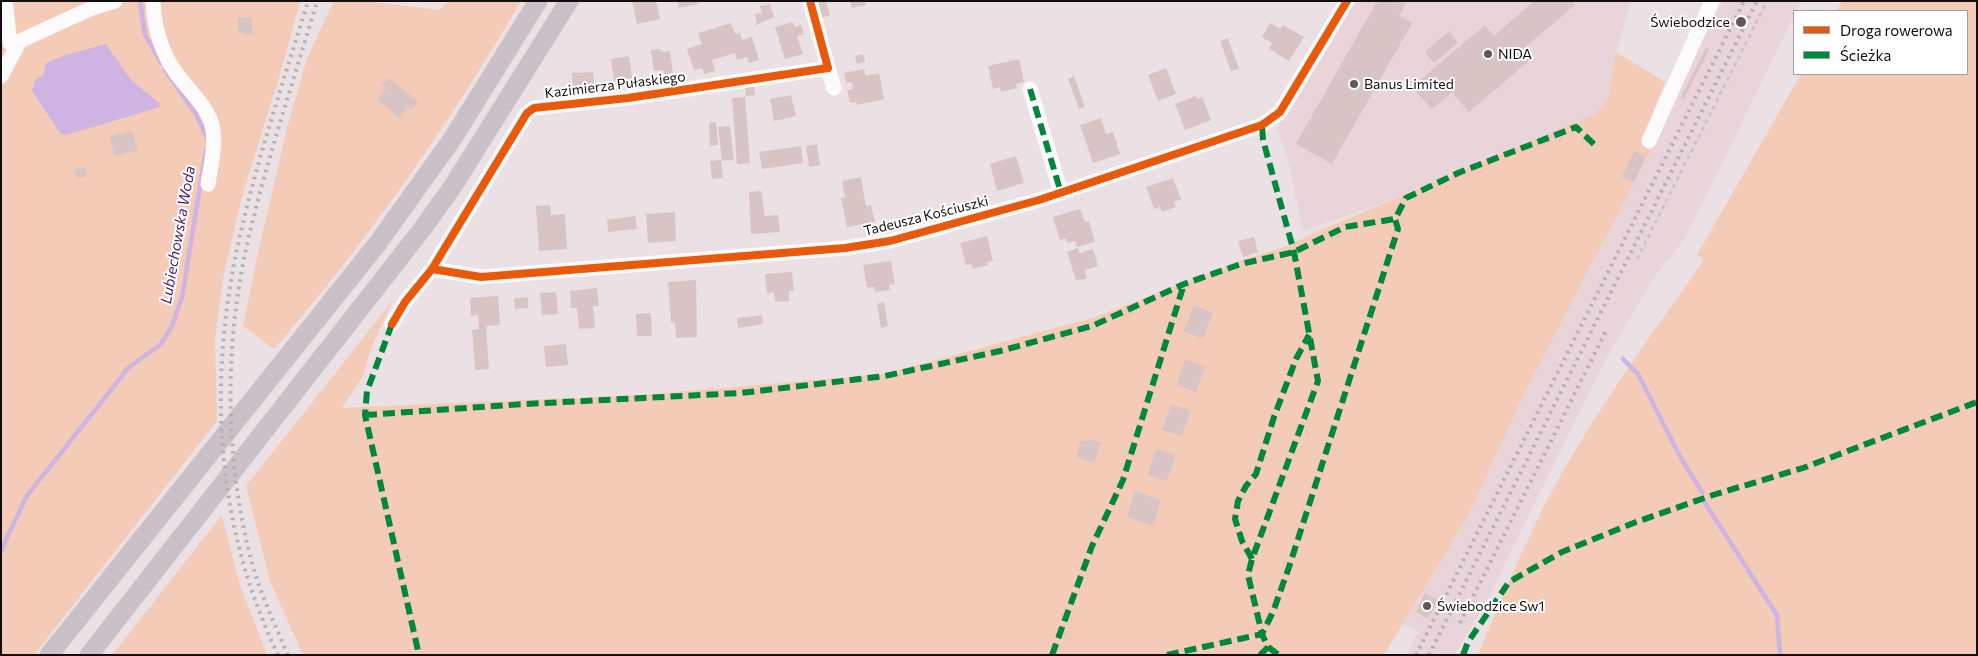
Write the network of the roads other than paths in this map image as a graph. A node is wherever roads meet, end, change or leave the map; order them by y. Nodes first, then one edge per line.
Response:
1 (4, 1) edge
2 (115, 1) edge
3 (153, 1) edge
4 (538, 1) edge
5 (569, 1) edge
6 (810, 1) edge
7 (1347, 1) edge
8 (1712, 1) edge
9 (10, 43) edge
10 (828, 68) junction
11 (1, 76) edge
12 (834, 88) dead end
13 (1030, 89) dead end
14 (1648, 141) dead end
15 (208, 184) dead end
16 (1061, 193) junction
17 (432, 269) junction
18 (392, 324) dead end
19 (75, 622) junction
20 (49, 655) edge
21 (59, 655) edge
22 (89, 655) edge

1 - 9 street
2 - 9 street
3 - 15 street
4 - 19 main road
5 - 22 main road
6 - 10 street
7 - 16 street, Tadeusza Kościuszki
8 - 14 street
9 - 11 street
10 - 12 street
10 - 17 street, Kazimierza Pułaskiego
13 - 16 street
16 - 17 street, Tadeusza Kościuszki
17 - 18 street, Kazimierza Pułaskiego
19 - 20 main road
19 - 21 main road

